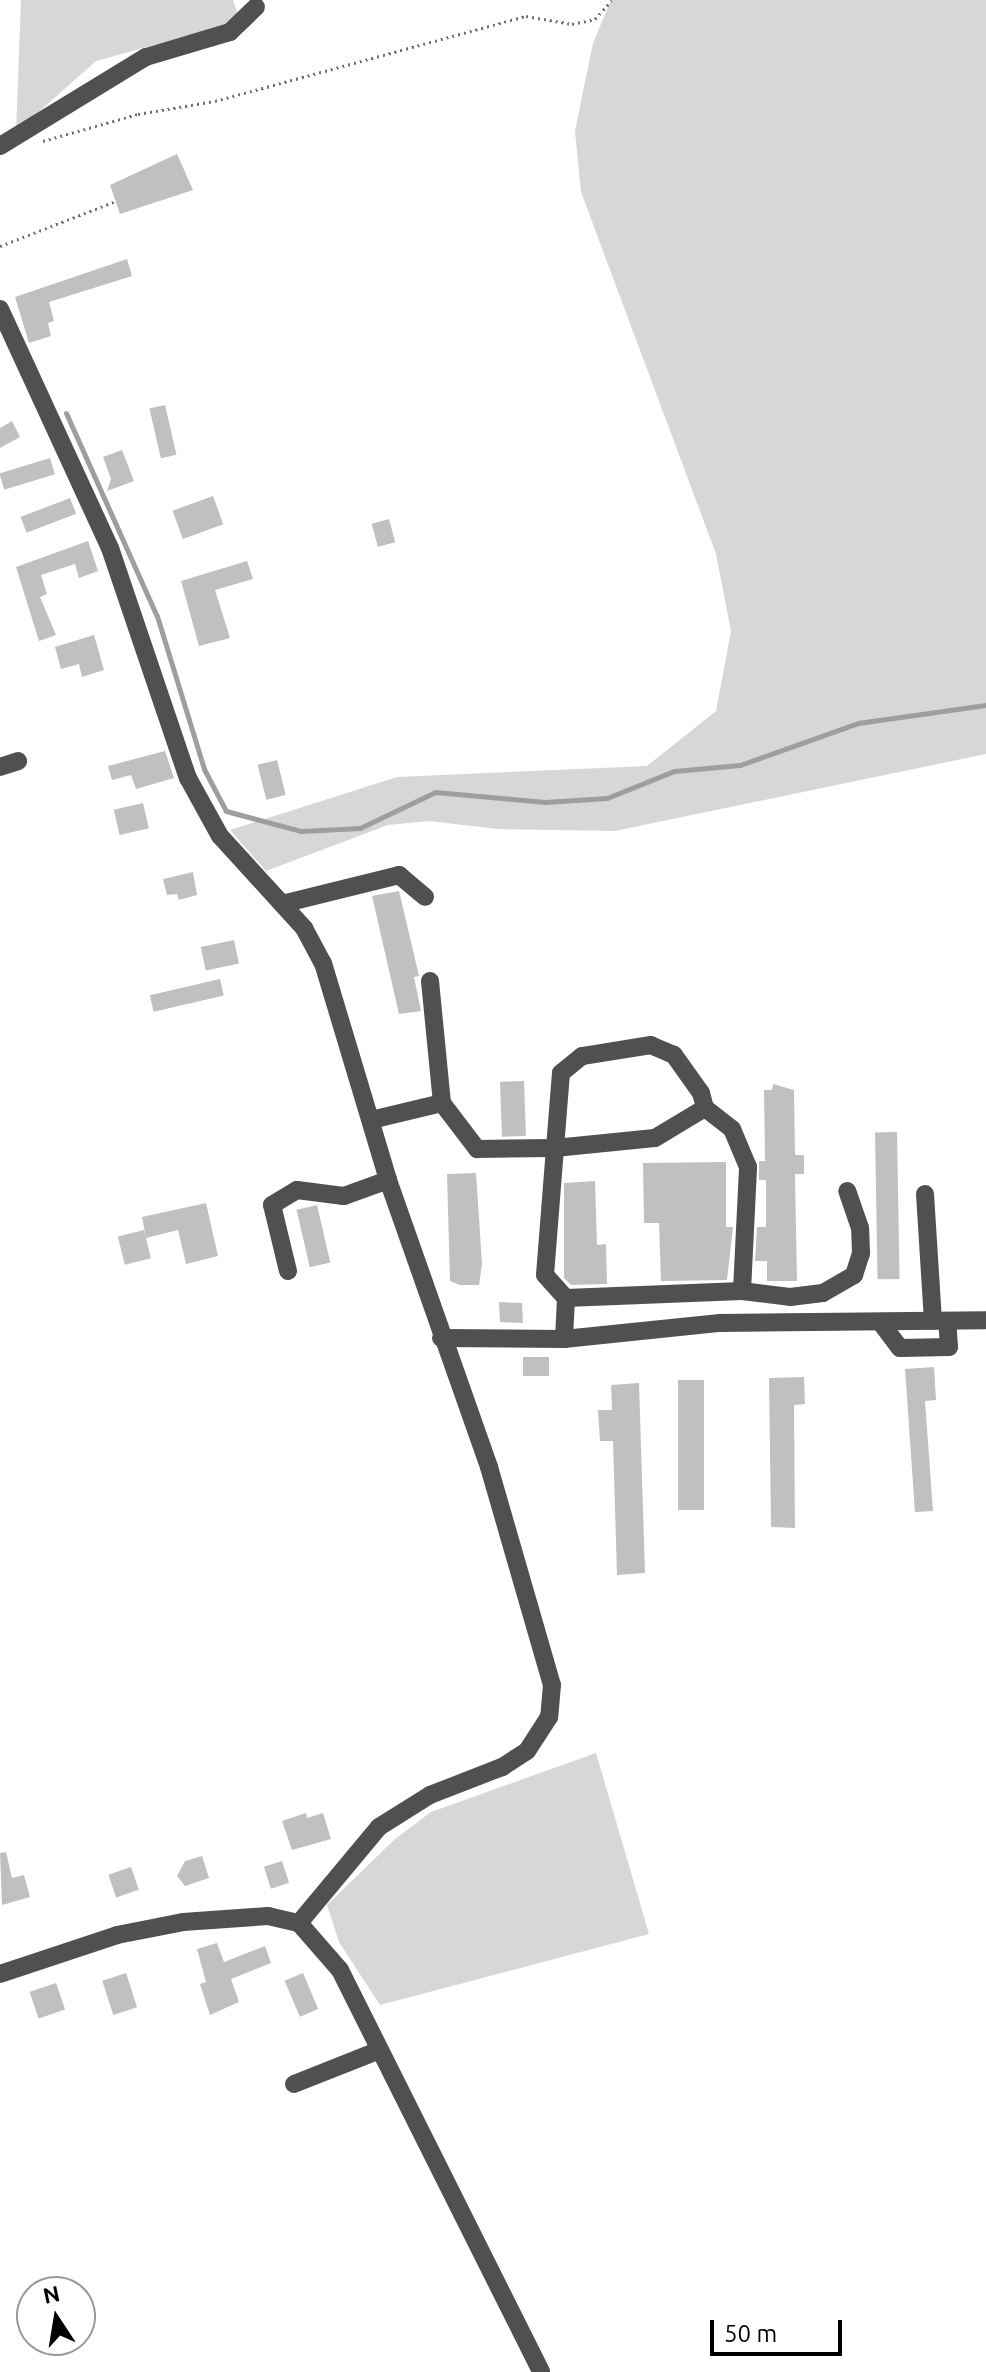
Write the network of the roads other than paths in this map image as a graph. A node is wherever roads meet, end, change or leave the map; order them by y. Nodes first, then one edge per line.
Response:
1 (256, 7) dead end
2 (0, 146) edge
3 (0, 309) edge
4 (425, 897) dead end
5 (282, 904) junction
6 (430, 981) dead end
7 (442, 1103) junction
8 (705, 1108) junction
9 (371, 1120) junction
10 (555, 1148) junction
11 (388, 1180) junction
12 (847, 1191) dead end
13 (925, 1194) dead end
14 (288, 1271) dead end
15 (742, 1291) junction
16 (720, 1292) junction
17 (566, 1298) junction
18 (986, 1320) edge
19 (940, 1321) junction
20 (720, 1323) junction
21 (881, 1323) junction
22 (441, 1338) junction
23 (564, 1339) junction
24 (299, 1923) junction
25 (0, 1974) edge
26 (380, 2050) junction
27 (294, 2084) dead end
28 (541, 2372) edge

1 - 2 street
3 - 5 street
4 - 5 street
5 - 9 street
6 - 7 street
7 - 9 street
7 - 10 street
8 - 10 street
8 - 10 street
8 - 15 street
9 - 11 street
10 - 17 street
11 - 14 street
11 - 22 street
12 - 15 street
13 - 19 street
15 - 16 street
16 - 17 street
16 - 20 street
17 - 23 street
18 - 19 street
19 - 21 street
19 - 21 street
20 - 21 street
20 - 23 street
22 - 23 street
22 - 24 street
24 - 25 street
24 - 26 street
26 - 27 street
26 - 28 street

